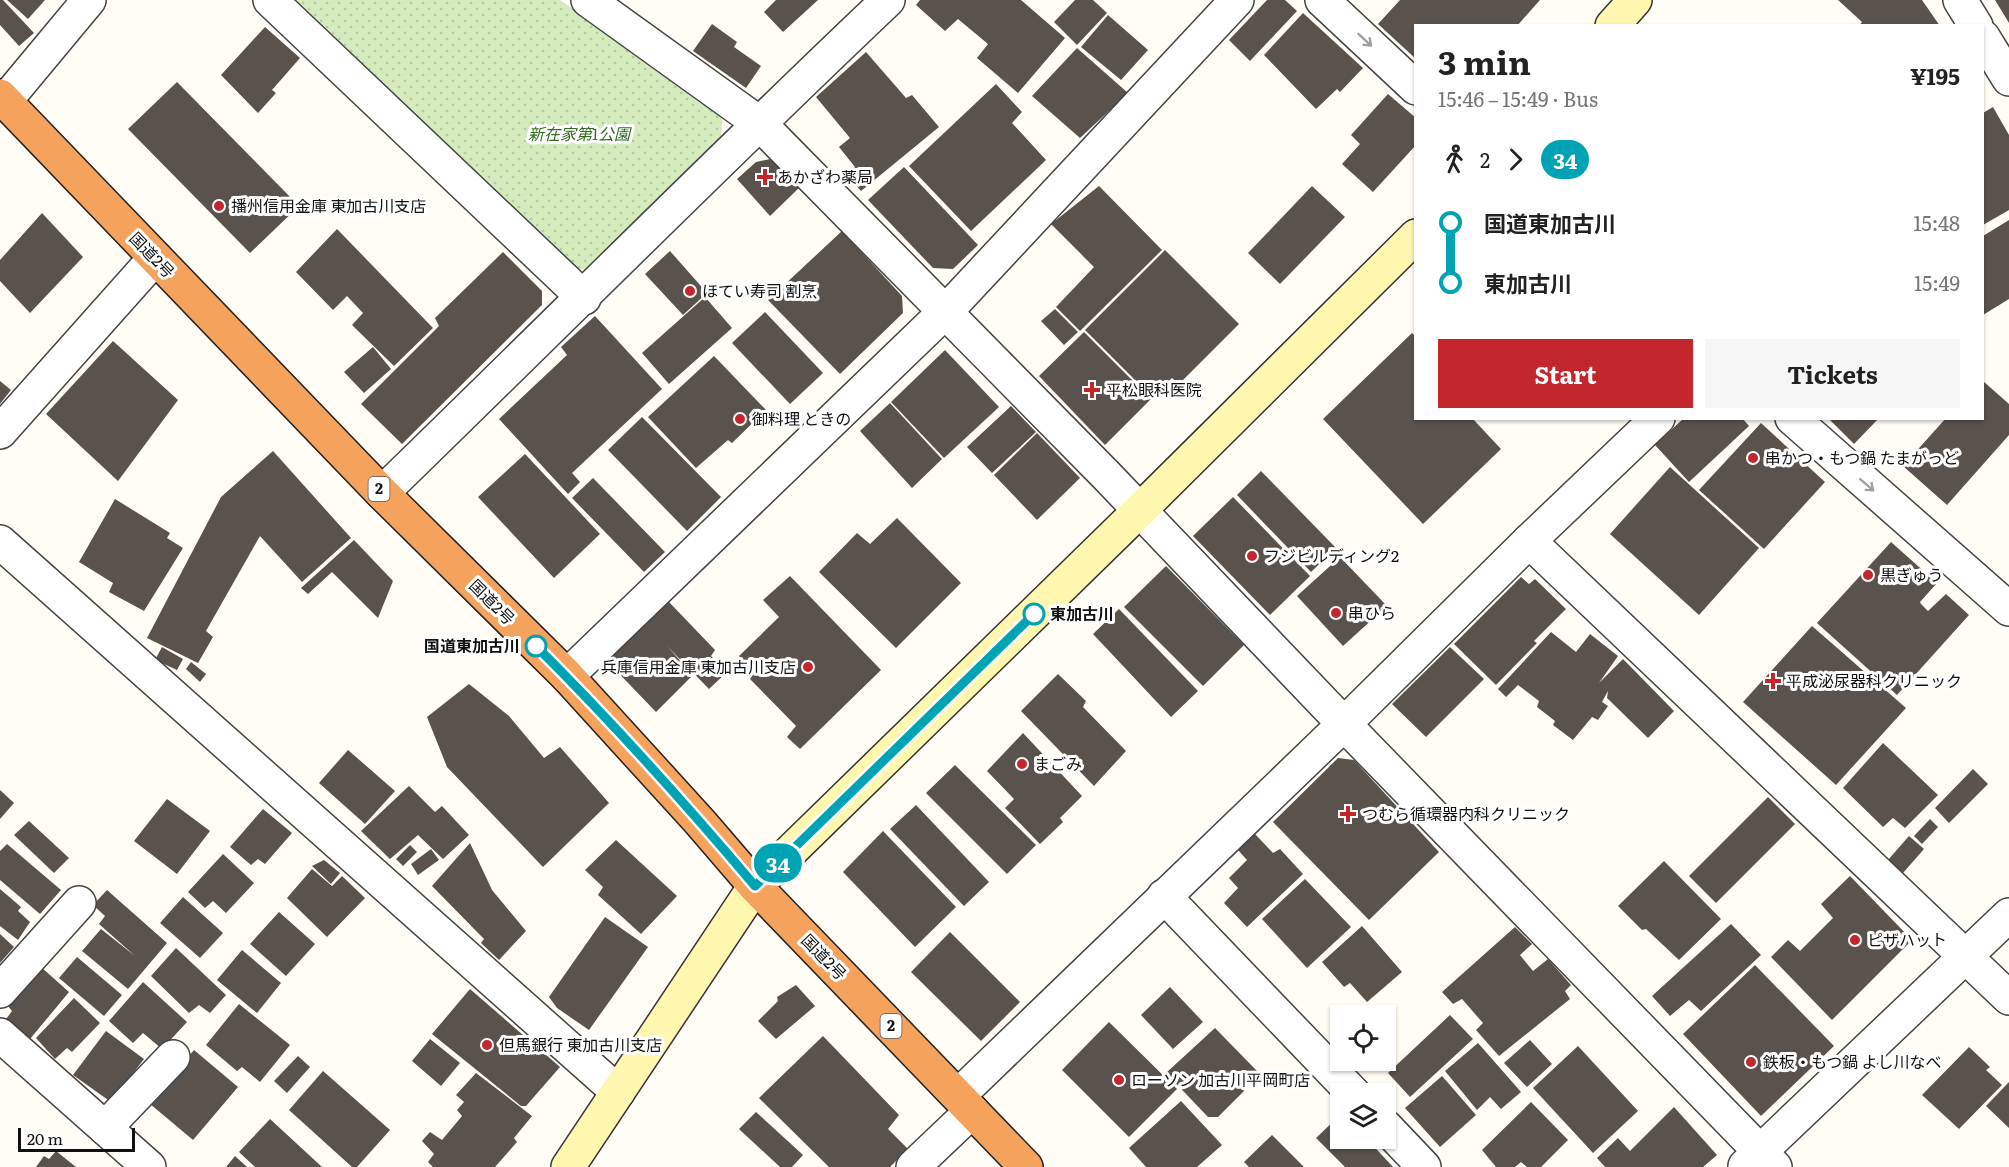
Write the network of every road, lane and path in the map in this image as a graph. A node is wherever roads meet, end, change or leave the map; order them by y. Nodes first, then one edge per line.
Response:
1 (89, 0) edge
2 (270, 0) edge
3 (588, 0) edge
4 (888, 0) edge
5 (1237, 0) edge
6 (1322, 0) edge
7 (1635, 0) edge
8 (1960, 0) edge
9 (1614, 24) edge
10 (1975, 24) edge
11 (1414, 86) edge
12 (2, 98) edge
13 (759, 123) junction
14 (1414, 238) edge
15 (155, 258) junction
16 (584, 298) junction
17 (946, 311) junction
18 (1656, 420) edge
19 (1794, 420) edge
20 (0, 432) edge
21 (382, 493) junction
22 (1140, 510) junction
23 (1529, 541) junction
24 (0, 542) edge
25 (2009, 609) edge
26 (567, 676) junction
27 (1344, 724) junction
28 (755, 886) junction
29 (1164, 896) junction
30 (79, 903) dead end
31 (2009, 915) edge
32 (1965, 956) junction
33 (0, 991) edge
34 (2009, 998) edge
35 (0, 1035) edge
36 (173, 1057) dead end
37 (1343, 1083) edge
38 (618, 1092) junction
39 (965, 1103) junction
40 (105, 1128) junction
41 (1396, 1138) edge
42 (1760, 1162) edge
43 (149, 1167) edge
44 (568, 1167) edge
45 (913, 1167) edge
46 (1026, 1167) edge
47 (1424, 1167) edge

1 - 12 street
2 - 16 street
3 - 13 street
4 - 13 street
5 - 17 street
6 -> 11 street
7 - 9 street
8 - 10 street
12 - 15 highway, 国道2号 / 2
13 - 16 street
13 - 17 street
14 - 22 street
15 - 20 street
15 - 21 highway, 国道2号 / 2
16 - 21 street
17 - 22 street
17 - 26 street
18 - 23 street
19 -> 25 street
21 - 26 highway, 国道2号 / 2
22 - 27 street
22 - 28 street
23 - 27 street
23 - 32 street
24 - 38 street
26 - 28 highway, 国道2号 / 2
27 - 29 street
27 - 42 street
28 - 38 street
28 - 39 highway, 国道2号 / 2
29 - 37 street
29 - 39 street
30 - 33 street
31 - 32 street
32 - 34 street
32 - 42 street
35 - 40 street
36 - 40 street
38 - 44 street
39 - 45 street
39 - 46 highway, 国道2号 / 2
40 - 43 street
41 - 47 street

